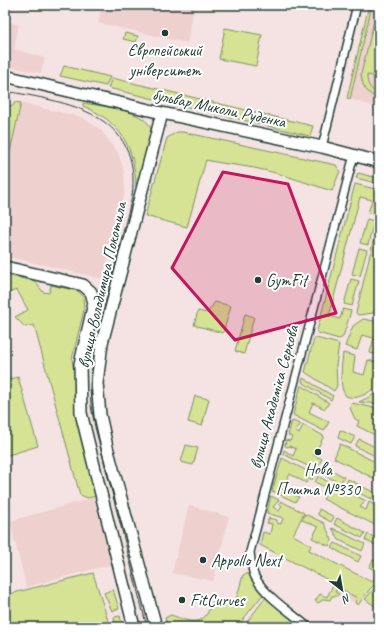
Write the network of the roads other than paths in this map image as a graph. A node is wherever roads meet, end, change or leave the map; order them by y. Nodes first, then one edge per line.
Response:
1 (357, 5) edge
2 (5, 76) edge
3 (162, 114) junction
4 (322, 147) junction
5 (354, 155) junction
6 (379, 162) edge
7 (5, 267) edge
8 (134, 627) edge
9 (156, 627) edge
10 (308, 627) edge

1 - 4 street
2 - 3 street, бульвар Миколи Руденка
3 - 4 street, бульвар Миколи Руденка
3 - 9 street, вулиця Володимира Покотила
4 - 5 street, бульвар Миколи Руденка
5 - 6 street, бульвар Миколи Руденка
5 - 10 street, вулиця Академіка Сєркова
7 - 8 street, вулиця Володимира Покотила

